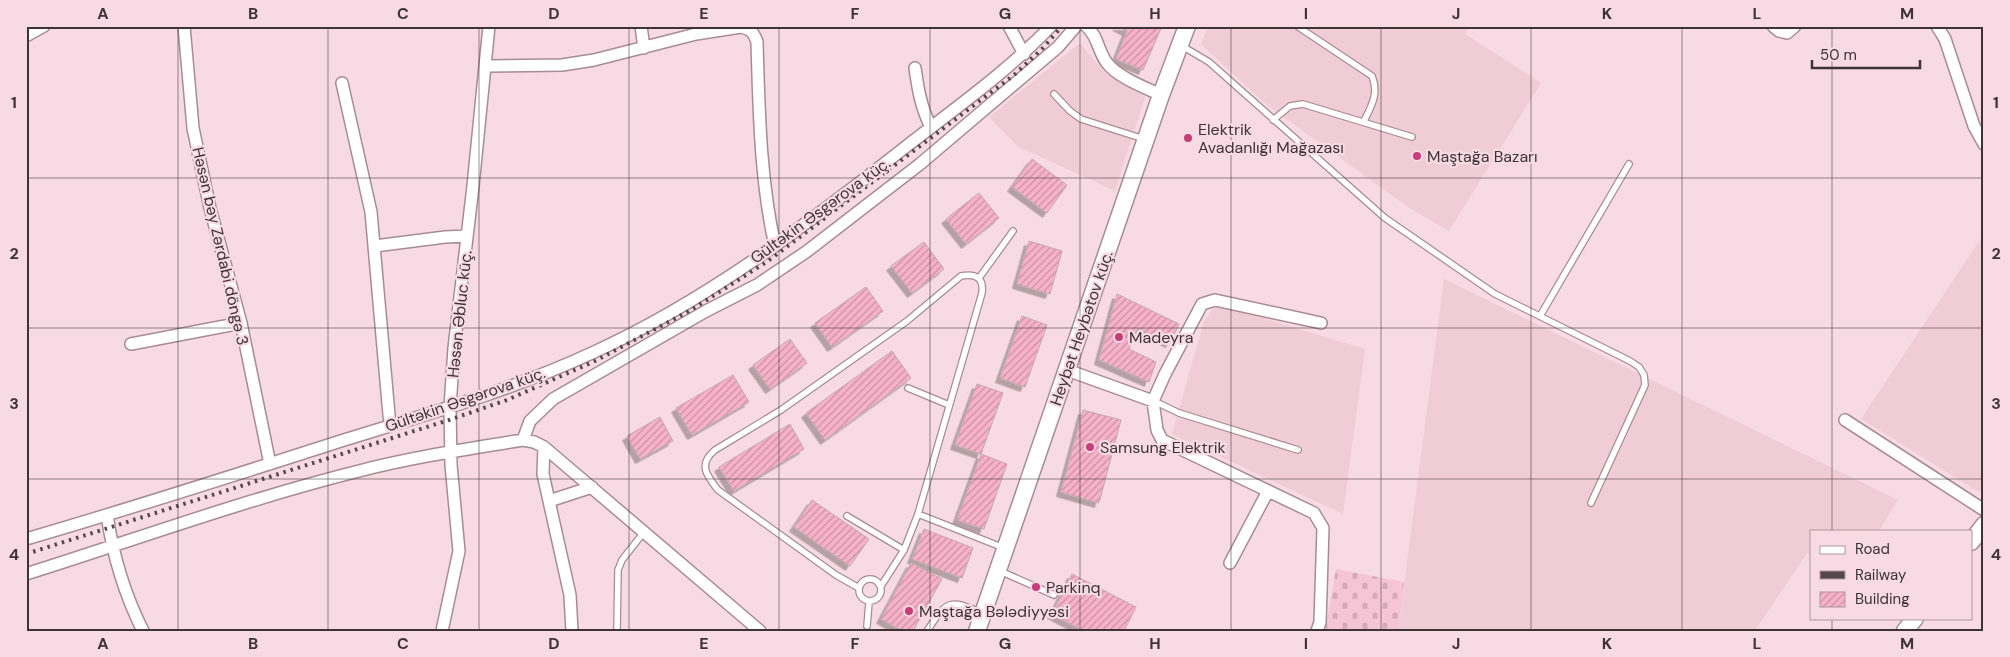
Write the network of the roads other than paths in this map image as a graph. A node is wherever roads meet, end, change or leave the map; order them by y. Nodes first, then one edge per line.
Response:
1 (44, 26) edge
2 (184, 26) edge
3 (489, 26) edge
4 (641, 26) edge
5 (1009, 26) edge
6 (1051, 26) edge
7 (1076, 26) edge
8 (1086, 26) edge
9 (1187, 26) edge
10 (1298, 26) edge
11 (1773, 26) edge
12 (1795, 26) edge
13 (1939, 27) edge
14 (26, 36) edge
15 (1180, 45) junction
16 (644, 48) junction
17 (1024, 54) junction
18 (485, 66) junction
19 (914, 68) dead end
20 (342, 84) dead end
21 (1054, 94) dead end
22 (1161, 95) junction
23 (1273, 120) junction
24 (1364, 121) junction
25 (931, 127) junction
26 (1412, 137) dead end
27 (1146, 140) junction
28 (1984, 144) edge
29 (1629, 164) dead end
30 (1013, 231) dead end
31 (468, 236) junction
32 (375, 246) junction
33 (775, 246) junction
34 (979, 278) junction
35 (1540, 316) junction
36 (241, 323) junction
37 (1321, 323) dead end
38 (131, 344) dead end
39 (1067, 370) junction
40 (908, 388) dead end
41 (1153, 401) junction
42 (949, 405) junction
43 (450, 407) junction
44 (1845, 420) dead end
45 (390, 426) junction
46 (523, 440) junction
47 (544, 447) junction
48 (1298, 450) dead end
49 (451, 452) junction
50 (270, 464) junction
51 (592, 487) junction
52 (1268, 491) junction
53 (549, 501) junction
54 (1592, 503) dead end
55 (1984, 510) edge
56 (918, 514) junction
57 (107, 515) junction
58 (847, 516) dead end
59 (1984, 525) edge
60 (644, 532) junction
61 (26, 539) edge
62 (1972, 541) edge
63 (112, 547) junction
64 (1006, 549) junction
65 (904, 550) junction
66 (1230, 563) dead end
67 (998, 570) junction
68 (26, 574) edge
69 (881, 586) junction
70 (859, 588) junction
71 (1054, 595) dead end
72 (869, 602) junction
73 (984, 614) junction
74 (1913, 620) edge
75 (867, 626) dead end
76 (143, 631) edge
77 (442, 631) edge
78 (572, 631) edge
79 (617, 631) edge
80 (760, 631) edge
81 (927, 631) edge
82 (977, 631) edge
83 (1317, 631) edge
84 (1905, 631) edge

1 - 14 street
2 - 36 street, Həsən bəy Zərdabi döngə 3
3 - 18 street, Həsən Əbluc küç.
4 - 16 street
5 - 17 street
6 - 17 street, Gültəkin Əsgərova küç.
7 - 46 street
8 - 22 street
9 - 15 main road, Heybət Heybətov küç.
10 - 24 lane
11 - 12 street
13 - 28 street
15 - 22 main road, Heybət Heybətov küç.
15 - 23 lane
16 - 18 street
16 - 33 street
17 - 25 street, Gültəkin Əsgərova küç.
18 - 31 street, Həsən Əbluc küç.
19 - 25 street
20 - 32 street
21 - 27 lane
22 - 27 main road, Heybət Heybətov küç.
23 - 24 lane
23 - 35 lane
24 - 26 lane
25 - 33 street, Gültəkin Əsgərova küç.
27 - 39 main road, Heybət Heybətov küç.
29 - 35 lane
30 - 34 lane
31 - 32 street
31 - 43 street, Həsən Əbluc küç.
32 - 45 street
33 - 43 street, Gültəkin Əsgərova küç.
34 - 42 lane
34 - 70 lane
35 - 54 lane
36 - 38 street
36 - 50 street, Həsən bəy Zərdabi döngə 3
37 - 41 street
39 - 41 street
39 - 64 main road, Heybət Heybətov küç.
40 - 42 lane
41 - 48 lane
41 - 52 street
42 - 56 lane
43 - 45 street, Gültəkin Əsgərova küç.
43 - 49 street, Həsən Əbluc küç.
44 - 55 street
45 - 50 street, Gültəkin Əsgərova küç.
46 - 47 street
46 - 49 street
47 - 51 street
47 - 53 street
49 - 63 street
49 - 77 street, Həsən Əbluc küç.
50 - 57 street, Gültəkin Əsgərova küç.
51 - 53 street
51 - 60 street
52 - 66 street
52 - 83 street
53 - 78 street
56 - 64 lane
56 - 65 lane
57 - 61 street, Gültəkin Əsgərova küç.
57 - 63 street
58 - 65 lane
59 - 62 main road
60 - 79 lane
60 - 80 street
63 - 68 street
63 - 76 street
64 - 67 main road, Heybət Heybətov küç.
65 - 69 lane
67 - 71 lane
67 - 73 main road, Heybət Heybətov küç.
69 - 70 lane
69 - 72 lane
70 - 72 lane
72 - 75 lane
73 - 81 lane
73 - 82 main road, Heybət Heybətov küç.
74 - 84 main road

